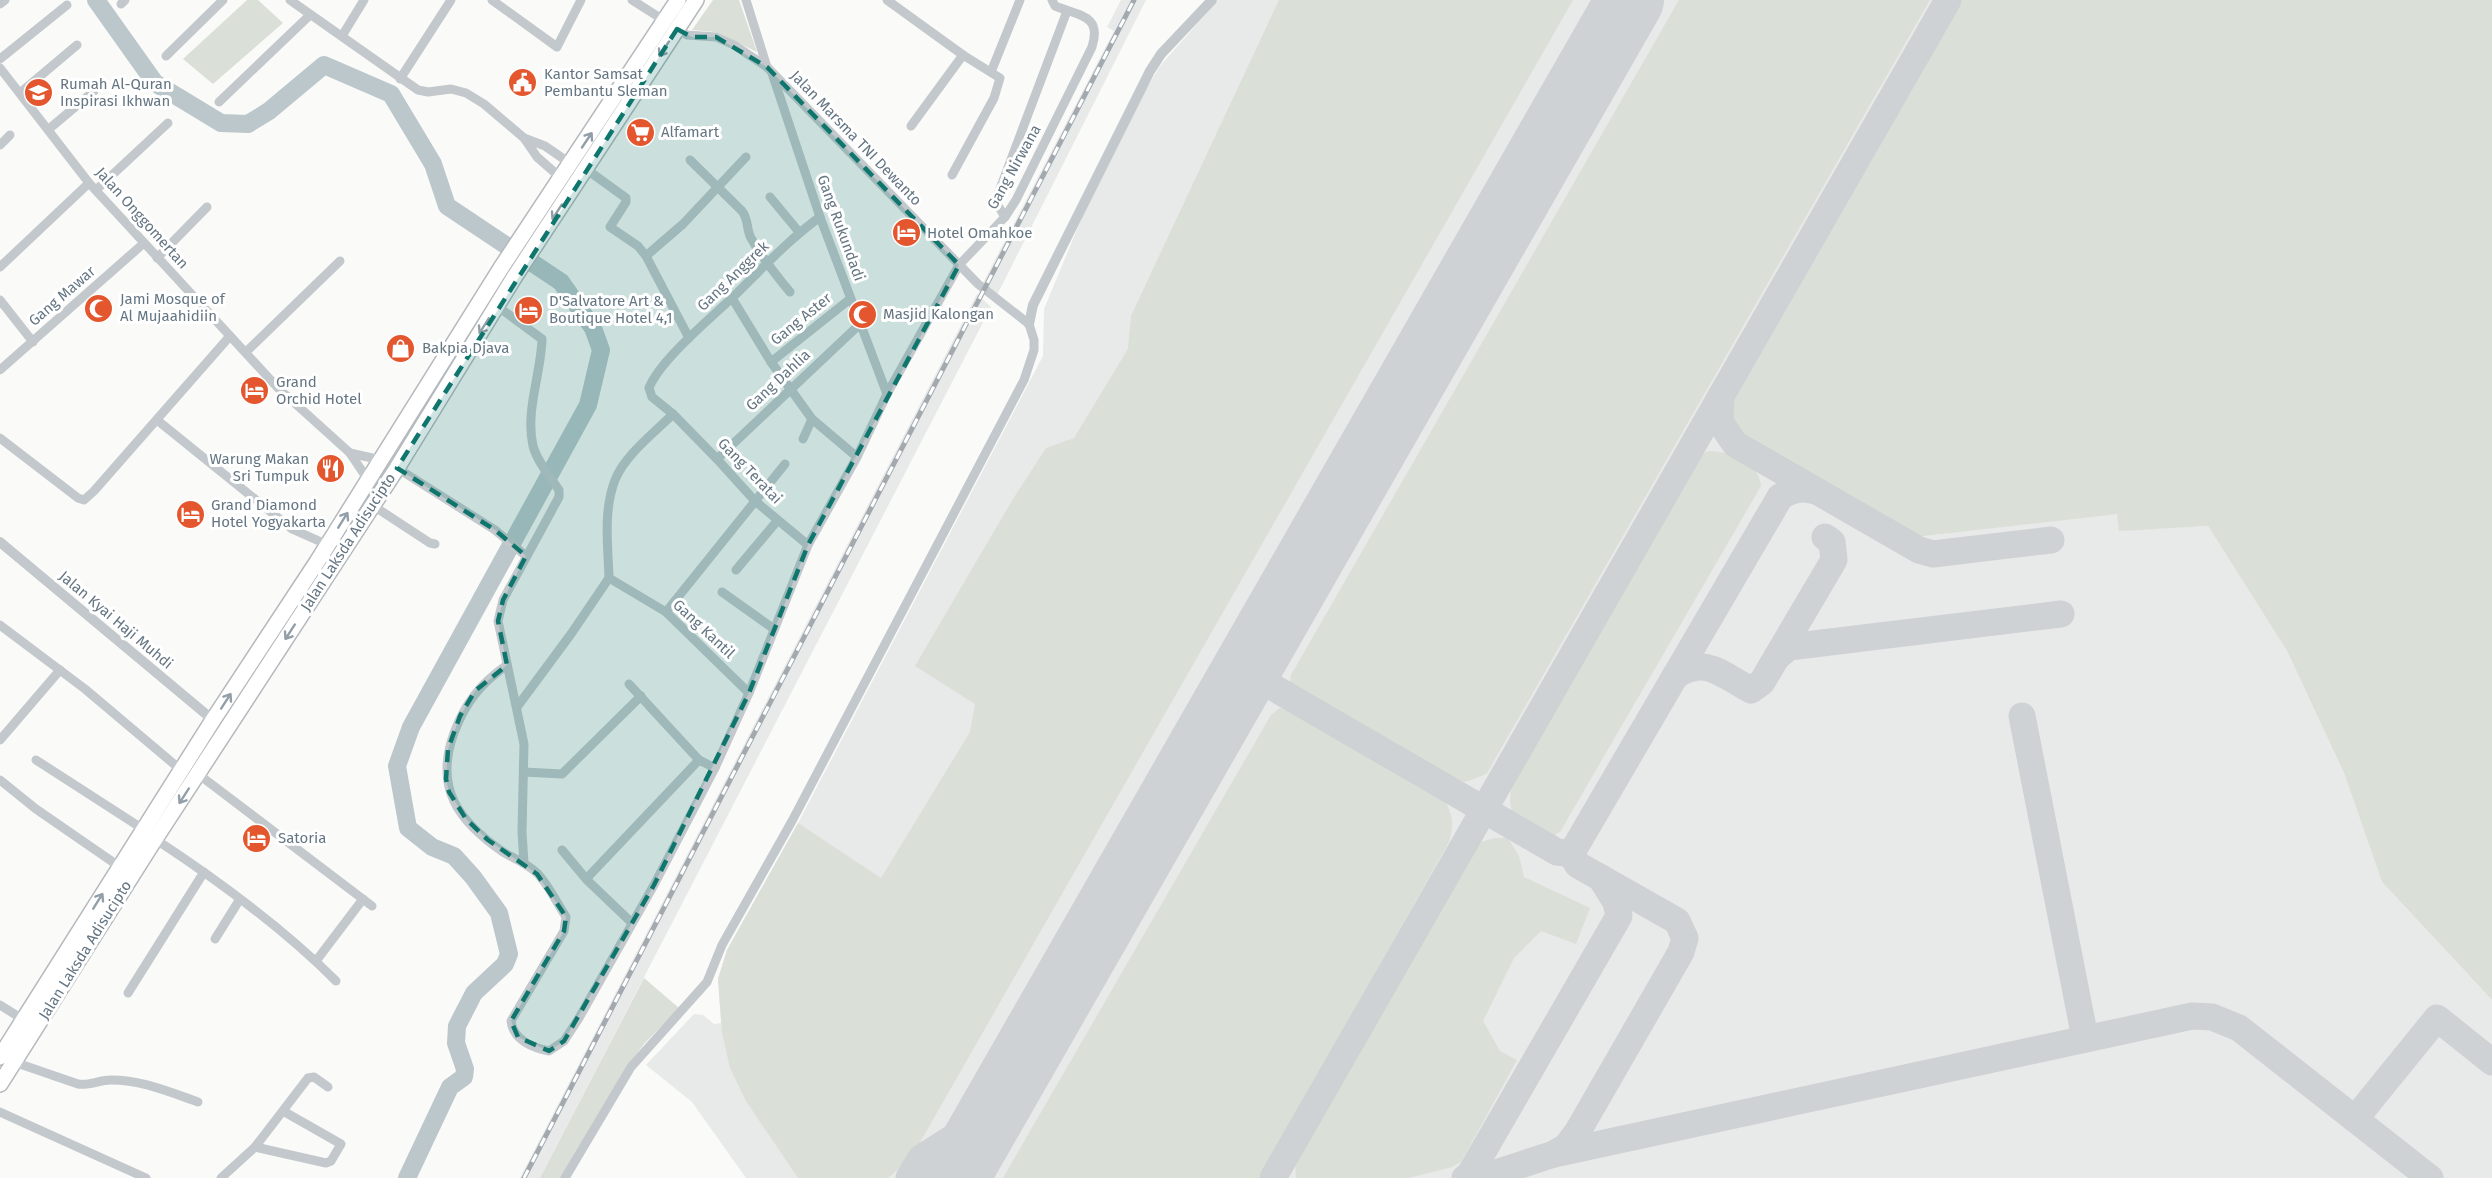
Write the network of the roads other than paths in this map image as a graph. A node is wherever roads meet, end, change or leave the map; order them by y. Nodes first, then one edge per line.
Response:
1 (5, 0) edge
2 (223, 0) edge
3 (290, 0) edge
4 (364, 0) edge
5 (451, 0) edge
6 (492, 0) edge
7 (581, 0) edge
8 (633, 0) edge
9 (678, 0) edge
10 (696, 0) edge
11 (746, 0) edge
12 (887, 0) edge
13 (1020, 0) edge
14 (1052, 0) edge
15 (1212, 0) edge
16 (0, 4) edge
17 (67, 5) dead end
18 (1067, 11) junction
19 (310, 15) junction
20 (671, 25) junction
21 (342, 36) junction
22 (77, 45) dead end
23 (963, 55) junction
24 (166, 56) dead end
25 (0, 58) edge
26 (0, 68) edge
27 (769, 69) junction
28 (991, 72) junction
29 (400, 80) junction
30 (94, 91) dead end
31 (20, 93) junction
32 (219, 102) dead end
33 (168, 123) dead end
34 (911, 126) dead end
35 (49, 129) junction
36 (10, 135) dead end
37 (524, 138) junction
38 (0, 145) edge
39 (746, 157) dead end
40 (690, 160) dead end
41 (578, 166) junction
42 (952, 175) dead end
43 (561, 178) junction
44 (718, 186) junction
45 (92, 187) junction
46 (770, 197) dead end
47 (207, 207) dead end
48 (820, 217) junction
49 (1005, 218) junction
50 (538, 227) junction
51 (799, 232) junction
52 (144, 243) junction
53 (646, 256) junction
54 (156, 258) junction
55 (340, 261) dead end
56 (767, 265) junction
57 (959, 265) junction
58 (0, 267) edge
59 (508, 272) junction
60 (790, 292) dead end
61 (732, 298) junction
62 (850, 299) junction
63 (0, 300) edge
64 (497, 306) junction
65 (860, 324) junction
66 (1029, 324) junction
67 (230, 336) junction
68 (689, 338) junction
69 (33, 342) junction
70 (246, 352) junction
71 (771, 362) junction
72 (0, 370) edge
73 (790, 388) junction
74 (886, 394) junction
75 (673, 414) junction
76 (812, 419) junction
77 (158, 420) junction
78 (0, 438) edge
79 (803, 439) dead end
80 (350, 453) junction
81 (857, 457) junction
82 (717, 459) junction
83 (381, 460) junction
84 (785, 464) dead end
85 (397, 468) junction
86 (368, 480) junction
87 (755, 501) junction
88 (372, 505) junction
89 (777, 521) junction
90 (0, 542) edge
91 (435, 544) dead end
92 (328, 545) junction
93 (808, 546) junction
94 (526, 556) junction
95 (736, 570) dead end
96 (609, 578) junction
97 (722, 592) dead end
98 (666, 612) junction
99 (0, 625) edge
100 (774, 629) junction
101 (507, 665) junction
102 (60, 670) junction
103 (629, 684) dead end
104 (749, 693) junction
105 (641, 696) junction
106 (517, 707) junction
107 (213, 720) junction
108 (0, 740) edge
109 (36, 760) dead end
110 (699, 760) junction
111 (715, 768) junction
112 (181, 770) junction
113 (524, 772) junction
114 (198, 774) junction
115 (2, 786) edge
116 (149, 834) junction
117 (562, 850) dead end
118 (524, 863) junction
119 (120, 867) junction
120 (204, 872) junction
121 (587, 878) junction
122 (240, 899) junction
123 (363, 899) junction
124 (372, 906) dead end
125 (632, 923) junction
126 (215, 939) dead end
127 (316, 961) junction
128 (336, 981) dead end
129 (128, 993) dead end
130 (0, 1005) edge
131 (24, 1020) junction
132 (7, 1059) edge
133 (0, 1084) edge
134 (328, 1087) dead end
135 (198, 1102) dead end
136 (283, 1111) junction
137 (0, 1112) edge
138 (255, 1147) junction
139 (146, 1178) edge
140 (221, 1178) edge
141 (565, 1178) edge

1 - 16 street
2 - 24 street
3 - 19 street
4 - 21 street
5 - 29 street
6 - 7 street
8 - 20 street
9 - 20 highway, Jalan Laksda Adisucipto
10 - 20 highway, Jalan Laksda Adisucipto
11 - 27 street, Jalan Marsma TNI Dewanto
12 - 23 street
13 - 28 street
14 - 18 street, Gang Nirwana
15 - 66 street
17 - 25 street
18 - 49 street
18 - 49 street, Gang Nirwana
19 - 21 street
19 - 32 street
20 - 27 street
20 - 41 highway, Jalan Laksda Adisucipto
21 - 29 street
22 - 31 street
23 - 28 street
23 - 34 street
26 - 31 street, Jalan Onggomertan
27 - 48 street, Gang Rukundadi
27 - 57 street, Jalan Marsma TNI Dewanto
28 - 42 street
29 - 37 street
30 - 35 street
31 - 35 street, Jalan Onggomertan
33 - 45 street
35 - 45 street, Jalan Onggomertan
36 - 38 street
37 - 41 street
37 - 43 street
39 - 44 street
40 - 44 street
41 - 43 highway, Jalan Laksda Adisucipto
41 -> 50 highway, Jalan Laksda Adisucipto
41 - 53 street
43 - 50 highway, Jalan Laksda Adisucipto
44 - 53 street
44 - 56 street
45 - 52 street, Jalan Onggomertan
45 - 58 street
46 - 51 street
47 - 54 street
48 - 51 street, Gang Anggrek
48 - 62 street, Gang Rukundadi
49 - 57 street, Gang Nirwana
50 - 59 highway, Jalan Laksda Adisucipto
51 - 56 street, Gang Anggrek
52 - 54 street, Jalan Onggomertan
52 - 69 street, Gang Mawar
53 - 68 street
54 - 67 street, Jalan Onggomertan
55 - 70 street
56 - 60 street
56 - 61 street, Gang Anggrek
57 - 66 street, Jalan Marsma TNI Dewanto
57 - 74 street, Gang Nirwana
59 - 64 highway, Jalan Laksda Adisucipto
59 - 83 highway, Jalan Laksda Adisucipto
61 - 68 street, Gang Anggrek
61 - 71 street
62 - 65 street, Gang Rukundadi
62 - 71 street, Gang Aster
63 - 69 street
64 -> 85 highway, Jalan Laksda Adisucipto
64 - 94 street
65 - 73 street, Gang Dahlia
65 - 74 street, Gang Rukundadi
66 - 141 street
67 - 70 street, Jalan Onggomertan
67 - 77 street
68 - 75 street, Gang Anggrek
69 - 72 street, Gang Mawar
70 - 80 street, Jalan Onggomertan
71 - 73 street
73 - 76 street
73 - 82 street, Gang Dahlia
74 - 81 street, Gang Nirwana
75 - 82 street, Gang Teratai
75 - 96 street
76 - 79 street
76 - 81 street
77 - 78 street
77 - 92 street
80 - 83 street
80 - 86 street, Jalan Onggomertan
81 - 93 street, Gang Nirwana
82 - 87 street, Gang Teratai
83 - 86 highway, Jalan Laksda Adisucipto
84 - 87 street
85 - 88 highway, Jalan Laksda Adisucipto
85 - 94 street
92 -> 86 highway, Jalan Laksda Adisucipto
87 - 89 street, Gang Teratai
87 - 98 street
88 - 91 street
88 -> 114 highway, Jalan Laksda Adisucipto
89 - 93 street, Gang Teratai
89 - 95 street
90 - 107 street, Jalan Kyai Haji Muhdi
107 -> 92 highway, Jalan Laksda Adisucipto
93 - 100 street, Gang Nirwana
94 - 101 street
96 - 98 street, Gang Kantil
96 - 106 street
97 - 100 street
98 - 104 street, Gang Kantil
99 - 102 street
100 - 104 street, Gang Nirwana
101 - 106 street
101 - 118 street
102 - 108 street
102 - 112 street
103 - 105 street
104 - 111 street, Gang Nirwana
105 - 110 street
105 - 113 street
106 - 113 street
107 - 112 highway, Jalan Laksda Adisucipto
109 - 116 street
110 - 111 street
110 - 121 street
111 - 125 street, Gang Nirwana
112 - 116 highway, Jalan Laksda Adisucipto
113 - 118 street
114 -> 116 highway, Jalan Laksda Adisucipto
114 - 123 street
115 - 119 street
116 - 119 highway, Jalan Laksda Adisucipto
116 - 120 street
116 - 132 highway, Jalan Laksda Adisucipto
117 - 121 street
118 - 125 street, Gang Nirwana
131 -> 119 highway, Jalan Laksda Adisucipto
120 - 122 street
120 - 129 street
121 - 125 street
122 - 126 street
122 - 127 street
123 - 124 street
123 - 127 street
127 - 128 street
130 - 131 street
131 - 132 highway, Jalan Laksda Adisucipto
132 - 133 highway, Jalan Laksda Adisucipto
132 - 135 street
134 - 136 street
136 - 138 street
136 - 138 street
137 - 139 street
138 - 140 street

